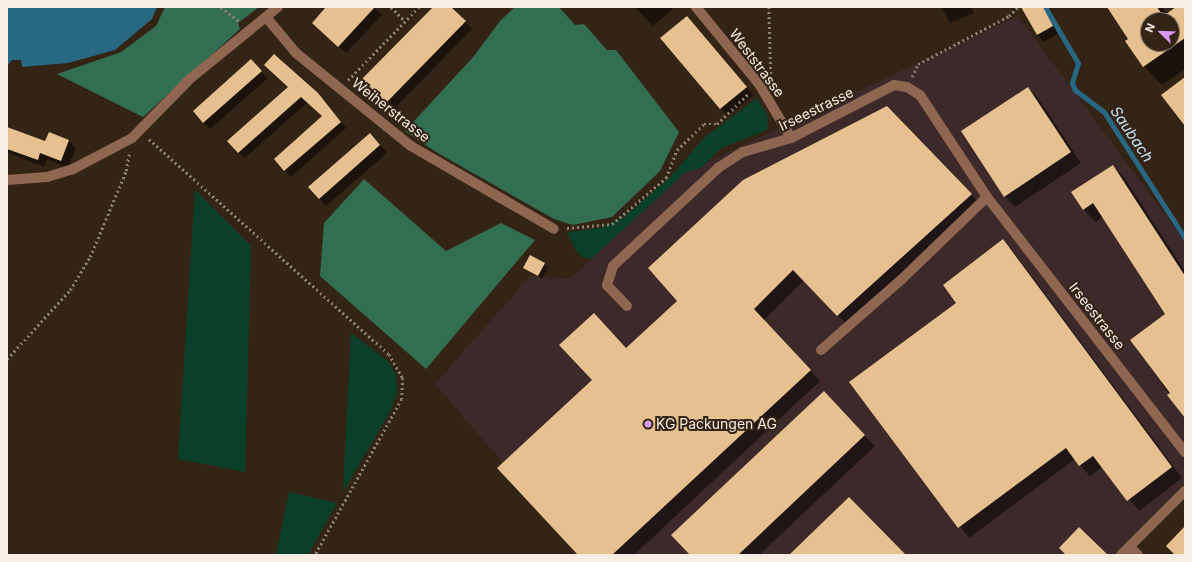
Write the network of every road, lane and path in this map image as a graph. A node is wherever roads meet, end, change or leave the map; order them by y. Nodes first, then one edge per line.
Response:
1 (221, 7) edge
2 (278, 7) edge
3 (391, 7) edge
4 (419, 7) edge
5 (696, 7) edge
6 (769, 7) edge
7 (1018, 7) edge
8 (266, 17) junction
9 (405, 21) junction
10 (249, 31) junction
11 (771, 82) dead end
12 (759, 84) junction
13 (907, 87) junction
14 (340, 88) junction
15 (140, 132) junction
16 (132, 138) junction
17 (791, 138) junction
18 (7, 180) edge
19 (987, 197) junction
20 (554, 229) joint
21 (627, 306) dead end
22 (821, 350) dead end
23 (7, 359) edge
24 (1185, 452) edge
25 (1185, 491) edge
26 (1130, 546) junction
27 (315, 555) edge
28 (1121, 555) edge
29 (1138, 555) edge

1 - 10 path
2 - 8 street
3 - 9 path
4 - 9 path
5 - 12 street, Weststrasse
6 - 11 path
7 - 13 path
8 - 10 street
8 - 14 street, Weiherstrasse
9 - 14 path
10 - 15 street
12 - 17 street, Weststrasse
12 - 20 path
13 - 17 street, Irseestrasse
13 - 19 street, Irseestrasse
14 - 20 street, Weiherstrasse
15 - 16 street
15 - 27 path
16 - 18 street
16 - 23 path
17 - 21 street, Irseestrasse
19 - 22 street
19 - 24 street, Irseestrasse
25 - 26 street
26 - 28 street
26 - 29 street

